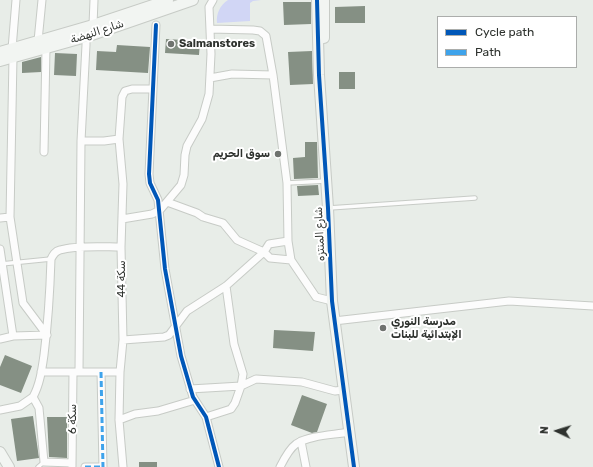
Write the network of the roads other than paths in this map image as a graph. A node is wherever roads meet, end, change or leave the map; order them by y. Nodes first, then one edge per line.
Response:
1 (16, 0) edge
2 (42, 0) edge
3 (95, 0) edge
4 (168, 0) edge
5 (193, 0) edge
6 (213, 0) edge
7 (316, 0) edge
8 (324, 0) edge
9 (93, 25) junction
10 (156, 25) dead end
11 (210, 29) junction
12 (86, 37) junction
13 (38, 41) junction
14 (46, 48) junction
15 (0, 52) edge
16 (12, 53) junction
17 (0, 61) edge
18 (273, 75) junction
19 (210, 78) junction
20 (153, 89) junction
21 (322, 102) junction
22 (119, 139) junction
23 (81, 141) junction
24 (44, 152) dead end
25 (326, 181) junction
26 (287, 183) junction
27 (475, 198) dead end
28 (167, 202) junction
29 (328, 208) junction
30 (160, 210) junction
31 (10, 217) junction
32 (0, 218) edge
33 (122, 219) junction
34 (288, 241) junction
35 (80, 247) junction
36 (121, 247) junction
37 (0, 249) edge
38 (264, 252) junction
39 (50, 259) junction
40 (291, 260) junction
41 (17, 262) junction
42 (1, 264) edge
43 (226, 286) junction
44 (332, 301) junction
45 (593, 306) edge
46 (334, 322) junction
47 (176, 328) junction
48 (47, 335) junction
49 (13, 336) junction
50 (0, 339) edge
51 (123, 340) junction
52 (41, 372) junction
53 (76, 372) junction
54 (101, 372) junction
55 (120, 372) junction
56 (241, 386) junction
57 (190, 389) junction
58 (343, 390) junction
59 (33, 397) junction
60 (195, 400) junction
61 (0, 410) edge
62 (206, 417) junction
63 (119, 420) junction
64 (349, 432) junction
65 (302, 441) junction
66 (0, 453) edge
67 (41, 465) edge
68 (72, 465) edge
69 (9, 467) edge
70 (85, 467) edge
71 (103, 467) edge
72 (124, 467) edge
73 (220, 467) edge
74 (280, 467) edge
75 (306, 467) edge
76 (354, 467) edge

1 - 16 street
2 - 13 street
3 - 9 street
4 - 9 street, شارع النهضة
5 - 12 street, شارع النهضة
6 - 11 street
7 - 21 street, شارع المنتزه
8 - 21 street, شارع المنتزه
9 - 13 street, شارع النهضة
10 - 20 street
11 - 18 street
11 - 19 street
12 - 14 street, شارع النهضة
12 - 23 street, سكة 6
13 - 16 street, شارع النهضة
14 - 16 street, شارع النهضة
14 - 24 street
15 - 16 street, شارع النهضة
16 - 17 street, شارع النهضة
16 - 31 street
18 - 19 street
18 - 26 street
19 - 28 street
20 - 22 street, سكة 44
20 - 30 street
21 - 25 street, شارع المنتزه
22 - 23 street
22 - 33 street, سكة 44
23 - 35 street, سكة 6
25 - 26 lane
25 - 29 street, شارع المنتزه
26 - 34 street
27 - 29 lane
28 - 30 street
28 - 38 street
29 - 44 street, شارع المنتزه
30 - 33 street
30 - 47 street
31 - 32 street
31 - 41 street
33 - 36 street, سكة 44
34 - 38 street
34 - 40 street
35 - 36 street
35 - 39 street
35 - 53 street, سكة 6
36 - 51 street, سكة 44
37 - 42 street
38 - 40 street
38 - 43 street
39 - 41 lane
39 - 48 street
40 - 44 street
41 - 42 lane
41 - 48 street
42 - 49 street
43 - 47 street
43 - 56 street
44 - 46 street, شارع المنتزه
45 - 46 street
46 - 58 street, شارع المنتزه
47 - 51 street
47 - 57 street
48 - 49 street
48 - 52 street
49 - 50 street
51 - 55 street, سكة 44
52 - 53 street
52 - 59 street
53 - 54 street
53 - 68 street, سكة 6
54 - 55 street
54 - 71 street
55 - 63 street, سكة 44
56 - 57 street
56 - 58 street
56 - 62 street
57 - 60 street
58 - 64 street, شارع المنتزه
59 - 61 street
59 - 67 street
60 - 62 street
60 - 63 street
62 - 73 street
63 - 72 street, سكة 44
64 - 65 street
64 - 76 street, شارع المنتزه
65 - 74 street
65 - 75 street
66 - 69 street
67 - 68 street
70 - 71 street

